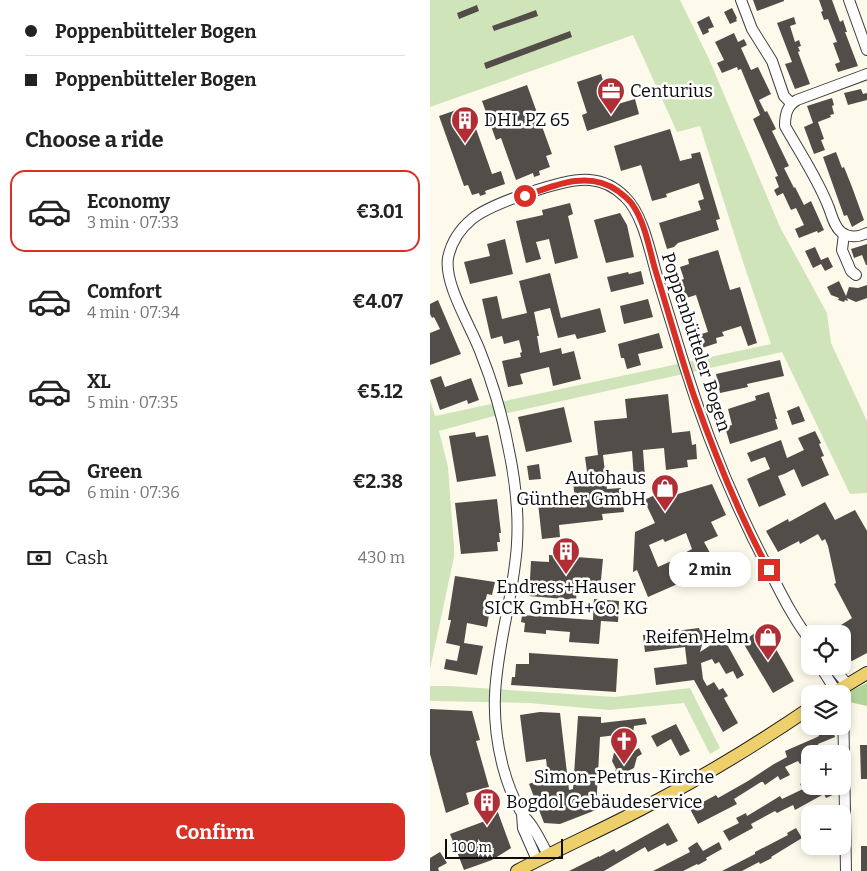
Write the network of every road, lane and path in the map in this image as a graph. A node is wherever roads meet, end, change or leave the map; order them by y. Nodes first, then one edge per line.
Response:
1 (741, 0) edge
2 (849, 0) edge
3 (867, 50) edge
4 (867, 74) edge
5 (791, 103) junction
6 (867, 233) edge
7 (844, 234) junction
8 (856, 275) dead end
9 (801, 626) edge
10 (867, 673) edge
11 (827, 675) edge
12 (836, 685) edge
13 (846, 685) edge
14 (801, 714) edge
15 (844, 735) edge
16 (542, 858) junction
17 (518, 871) edge
18 (846, 871) edge

1 - 5 street
2 - 3 street
4 - 5 street
5 - 7 street
6 - 7 street
7 - 8 street
9 - 16 street, Poppenbütteler Bogen
10 - 13 main road
11 - 12 street
14 - 16 main road
15 - 18 street
16 - 17 main road

